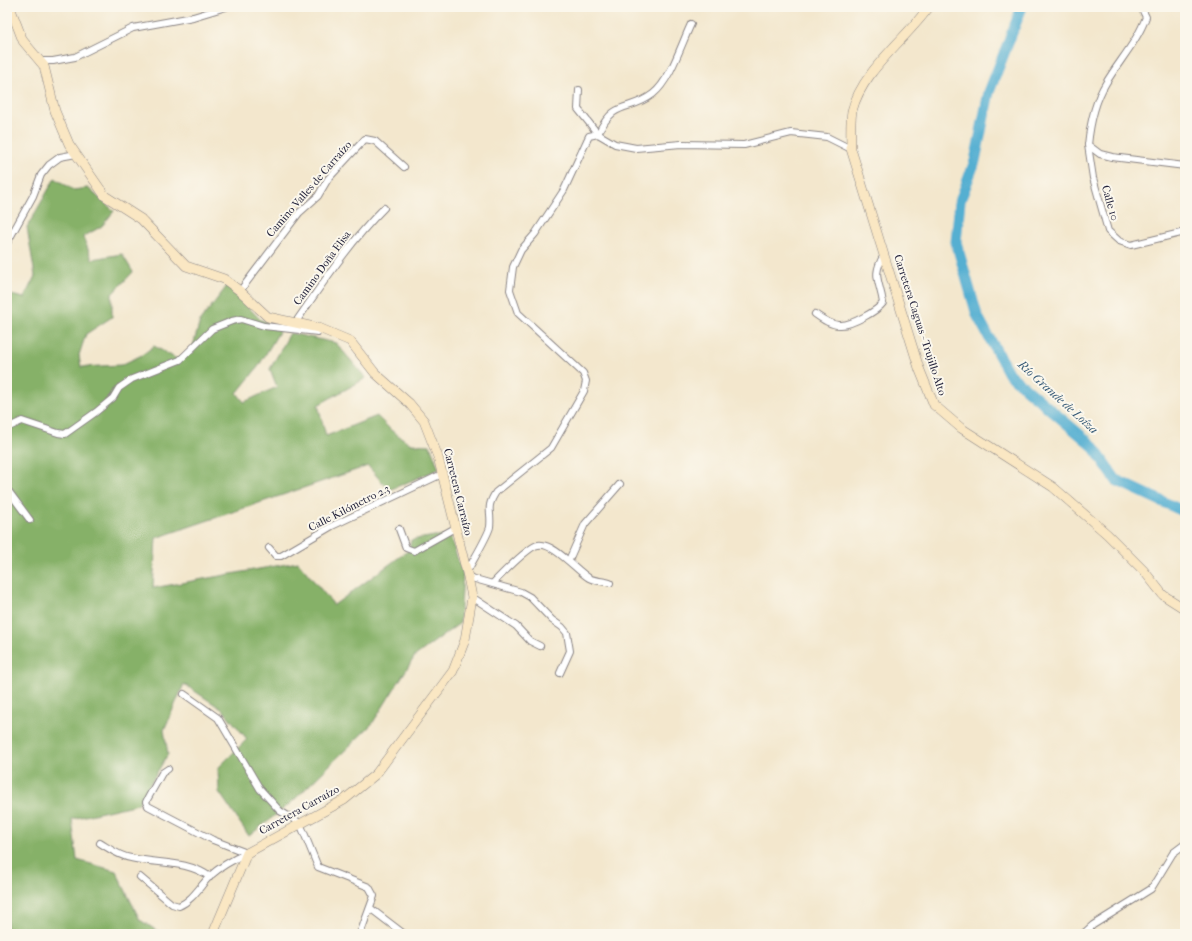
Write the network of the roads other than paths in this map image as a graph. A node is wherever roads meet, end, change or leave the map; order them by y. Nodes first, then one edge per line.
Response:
1 (10, 7) edge
2 (226, 7) edge
3 (929, 7) edge
4 (1141, 7) edge
5 (691, 24) dead end
6 (40, 61) junction
7 (579, 90) dead end
8 (598, 134) junction
9 (1088, 145) junction
10 (851, 149) junction
11 (76, 154) junction
12 (1185, 166) edge
13 (404, 167) dead end
14 (384, 208) dead end
15 (1185, 232) edge
16 (7, 243) edge
17 (884, 255) junction
18 (240, 291) junction
19 (815, 314) dead end
20 (295, 323) junction
21 (335, 334) junction
22 (7, 428) edge
23 (442, 474) junction
24 (620, 484) dead end
25 (7, 490) edge
26 (30, 520) dead end
27 (455, 528) junction
28 (399, 529) dead end
29 (269, 548) dead end
30 (569, 560) junction
31 (468, 574) junction
32 (610, 582) dead end
33 (493, 583) junction
34 (472, 598) junction
35 (1185, 609) edge
36 (540, 646) dead end
37 (562, 670) dead end
38 (184, 694) dead end
39 (168, 769) dead end
40 (300, 823) junction
41 (100, 843) dead end
42 (1185, 844) edge
43 (247, 853) junction
44 (210, 877) junction
45 (140, 878) dead end
46 (370, 908) junction
47 (213, 934) edge
48 (360, 934) edge
49 (404, 934) edge
50 (1083, 934) edge

1 - 6 street, Carretera Carraízo
2 - 6 street
3 - 10 street, Carretera Caguas - Trujillo Alto
4 - 9 street, Calle 10
5 - 8 street
6 - 11 street, Carretera Carraízo
7 - 8 street
8 - 10 street
8 - 31 street
9 - 12 street
9 - 15 street, Calle 10
10 - 17 street, Carretera Caguas - Trujillo Alto
11 - 16 street
11 - 18 street, Carretera Carraízo
13 - 18 street, Camino Valles de Carraízo
14 - 20 street, Camino Doña Elisa
17 - 19 street
17 - 35 street, Carretera Caguas - Trujillo Alto
18 - 20 street, Carretera Carraízo
20 - 21 street, Carretera Carraízo
21 - 22 street
21 - 23 street, Carretera Carraízo
23 - 27 street, Carretera Carraízo
23 - 29 street, Calle Kilómetro 2.3
24 - 30 street
25 - 26 street
27 - 28 street
27 - 31 street, Carretera Carraízo
30 - 32 street
30 - 33 street
31 - 33 street
31 - 34 street, Carretera Carraízo
33 - 37 street
34 - 36 street
34 - 40 street, Carretera Carraízo
38 - 40 street
39 - 43 street
40 - 43 street, Carretera Carraízo
40 - 46 street
41 - 44 street
42 - 50 street
43 - 44 street
43 - 47 street
44 - 45 street
46 - 48 street
46 - 49 street

